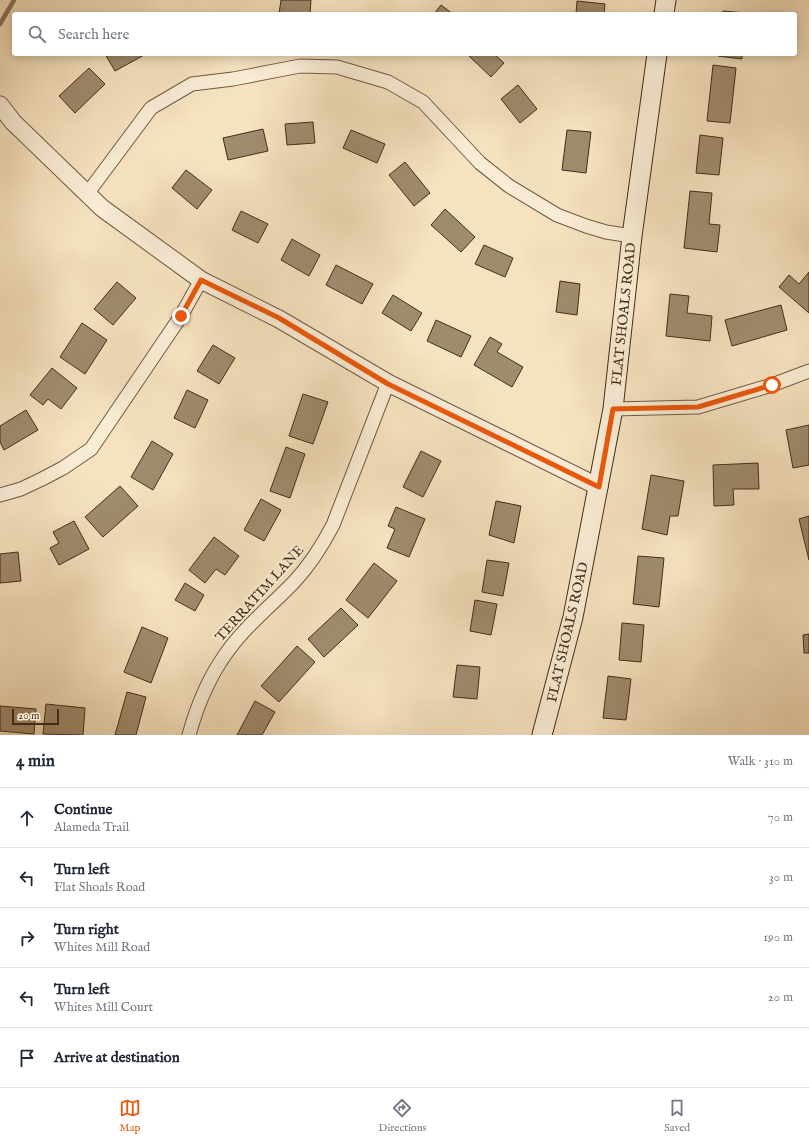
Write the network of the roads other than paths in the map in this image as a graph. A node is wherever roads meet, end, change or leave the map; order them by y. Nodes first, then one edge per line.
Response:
1 (666, 0) edge
2 (664, 12) edge
3 (657, 56) edge
4 (0, 105) edge
5 (87, 194) junction
6 (632, 236) junction
7 (201, 280) junction
8 (809, 372) edge
9 (388, 384) junction
10 (613, 409) junction
11 (599, 487) junction
12 (0, 495) edge
13 (189, 735) edge
14 (542, 735) edge

1 - 2 main road
3 - 6 main road, FLAT SHOALS ROAD
4 - 5 street
5 - 6 street
5 - 7 street
6 - 10 main road, FLAT SHOALS ROAD
7 - 9 street
7 - 12 street
8 - 10 street
9 - 11 street
9 - 13 street, TERRATIM LANE
10 - 11 main road, FLAT SHOALS ROAD
11 - 14 main road, FLAT SHOALS ROAD

